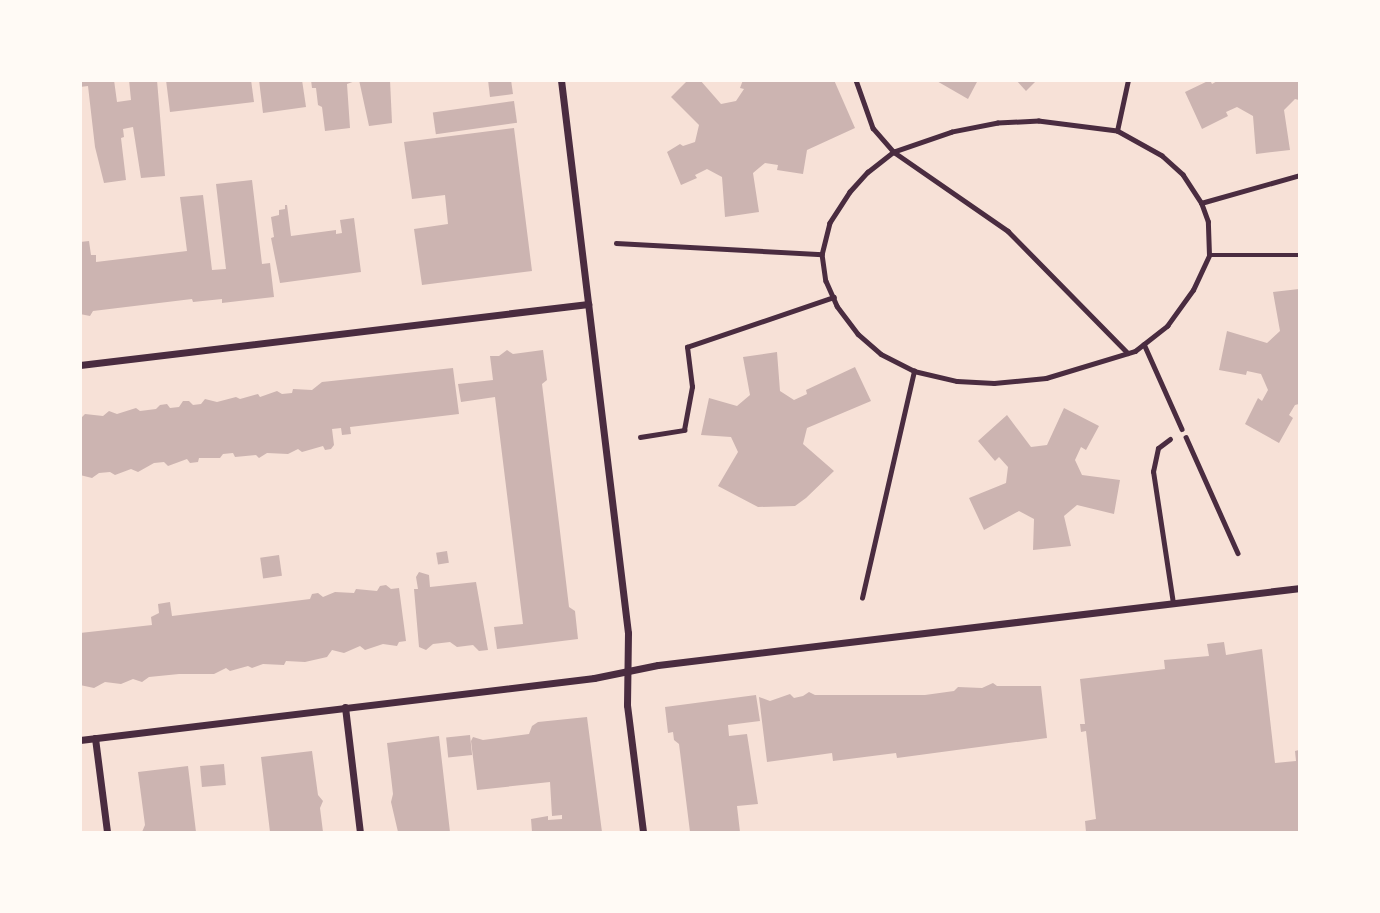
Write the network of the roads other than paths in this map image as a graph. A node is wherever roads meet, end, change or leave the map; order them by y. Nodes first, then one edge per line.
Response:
1 (561, 80) edge
2 (588, 304) junction
3 (80, 365) edge
4 (1170, 439) dead end
5 (1300, 588) edge
6 (1173, 603) junction
7 (628, 672) junction
8 (345, 707) junction
9 (95, 738) junction
10 (80, 740) edge
11 (107, 832) edge
12 (360, 832) edge
13 (643, 832) edge

1 - 2 street
2 - 3 street
2 - 7 street
4 - 6 lane
5 - 6 street
6 - 7 street
7 - 8 street
7 - 13 street
8 - 9 street
8 - 12 street
9 - 10 street
9 - 11 street

